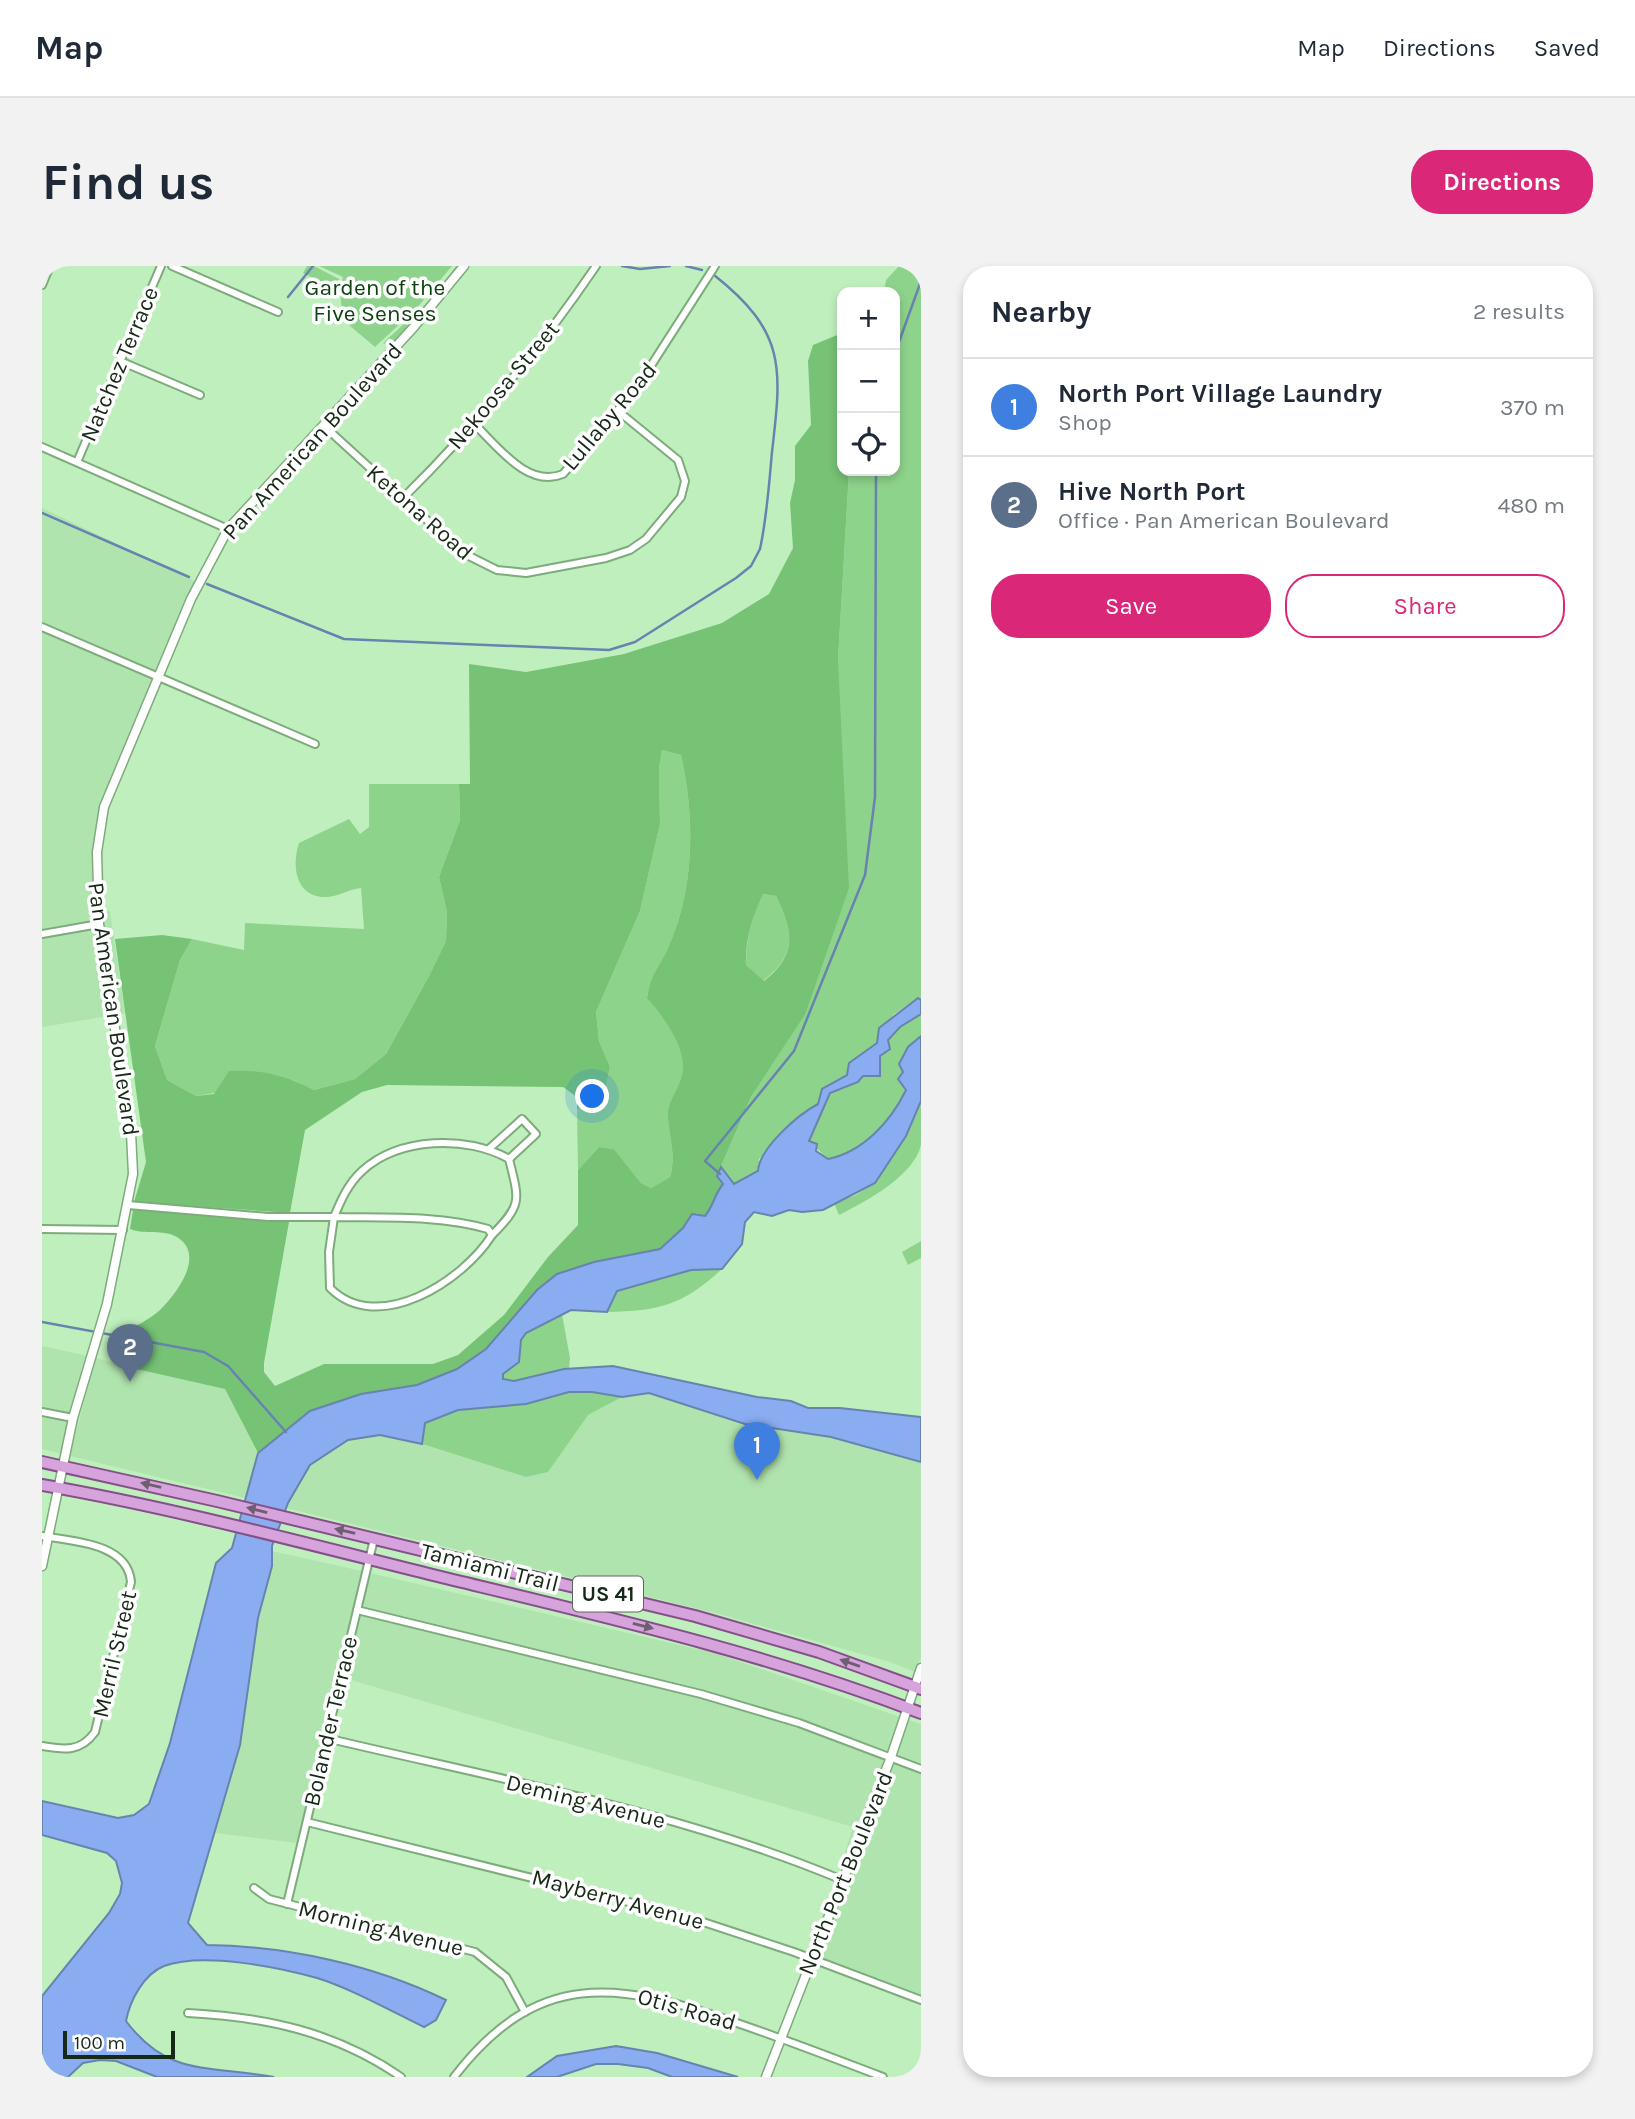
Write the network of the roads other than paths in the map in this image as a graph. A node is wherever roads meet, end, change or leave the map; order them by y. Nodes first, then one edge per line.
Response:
1 (50, 266) edge
2 (161, 266) edge
3 (172, 266) edge
4 (464, 266) edge
5 (596, 266) edge
6 (716, 266) edge
7 (42, 285) edge
8 (278, 312) dead end
9 (120, 361) junction
10 (200, 395) dead end
11 (618, 411) junction
12 (473, 423) junction
13 (324, 426) junction
14 (42, 447) edge
15 (77, 462) junction
16 (403, 498) junction
17 (228, 529) junction
18 (42, 627) edge
19 (157, 676) junction
20 (315, 744) dead end
21 (99, 924) junction
22 (42, 934) edge
23 (490, 1148) junction
24 (509, 1159) junction
25 (128, 1205) junction
26 (334, 1217) junction
27 (42, 1229) edge
28 (123, 1230) junction
29 (492, 1235) junction
30 (42, 1412) edge
31 (74, 1418) junction
32 (42, 1462) edge
33 (63, 1465) junction
34 (42, 1485) edge
35 (59, 1488) junction
36 (45, 1537) edge
37 (374, 1538) junction
38 (369, 1559) junction
39 (42, 1566) edge
40 (357, 1610) junction
41 (921, 1668) edge
42 (917, 1688) edge
43 (908, 1708) junction
44 (921, 1713) edge
45 (326, 1738) junction
46 (42, 1746) edge
47 (891, 1757) junction
48 (921, 1769) edge
49 (307, 1822) junction
50 (841, 1879) junction
51 (254, 1888) dead end
52 (287, 1904) junction
53 (811, 1958) junction
54 (921, 2000) edge
55 (525, 2012) junction
56 (188, 2013) dead end
57 (780, 2038) junction
58 (401, 2077) edge
59 (454, 2077) edge
60 (766, 2077) edge
61 (883, 2077) edge

1 - 7 street
2 - 9 street, Natchez Terrace
3 - 8 street
4 - 13 street, Pan American Boulevard
5 - 12 street, Nekoosa Street
6 - 11 street, Lullaby Road
9 - 10 street
9 - 15 street, Natchez Terrace
11 - 12 street, Lullaby Road
11 - 16 street, Ketona Road
12 - 16 street, Nekoosa Street
13 - 16 street, Ketona Road
13 - 17 street, Pan American Boulevard
14 - 15 street
15 - 17 street
17 - 19 street, Pan American Boulevard
18 - 19 street
19 - 20 street
19 - 21 street, Pan American Boulevard
21 - 22 street
21 - 25 street, Pan American Boulevard
23 - 24 street
23 - 24 street
23 - 26 street
24 - 29 street
25 - 26 street
25 - 28 street, Pan American Boulevard
26 - 29 street
26 - 29 street
27 - 28 street
28 - 31 street, Pan American Boulevard
30 - 31 street
31 - 33 street, Pan American Boulevard
32 - 33 main road, Tamiami Trail / US 41
33 - 35 street, Pan American Boulevard
37 -> 33 main road, Tamiami Trail / US 41
34 - 35 main road, Tamiami Trail / US 41
35 - 36 street, Pan American Boulevard
35 - 38 main road, Tamiami Trail / US 41
36 - 39 street, Pan American Boulevard
36 - 46 street, Merril Street
37 - 38 street, Bolander Terrace
42 -> 37 main road, Tamiami Trail / US 41
38 - 40 street, Bolander Terrace
38 -> 43 main road, Tamiami Trail / US 41
40 - 45 street, Bolander Terrace
40 - 47 street
41 - 42 street, North Port Boulevard
42 - 43 street, North Port Boulevard
43 - 44 main road, Tamiami Trail / US 41
43 - 47 street, North Port Boulevard
45 - 49 street, Bolander Terrace
45 - 50 street, Deming Avenue
47 - 48 street
47 - 50 street, North Port Boulevard
49 - 52 street, Bolander Terrace
49 - 53 street, Mayberry Avenue
50 - 53 street, North Port Boulevard
51 - 52 street, Morning Avenue
52 - 55 street, Morning Avenue
53 - 54 street, Mayberry Avenue
53 - 57 street, North Port Boulevard
55 - 57 street, Otis Road
55 - 59 street, Otis Road
56 - 58 street
57 - 60 street, North Port Boulevard
57 - 61 street, Otis Road

